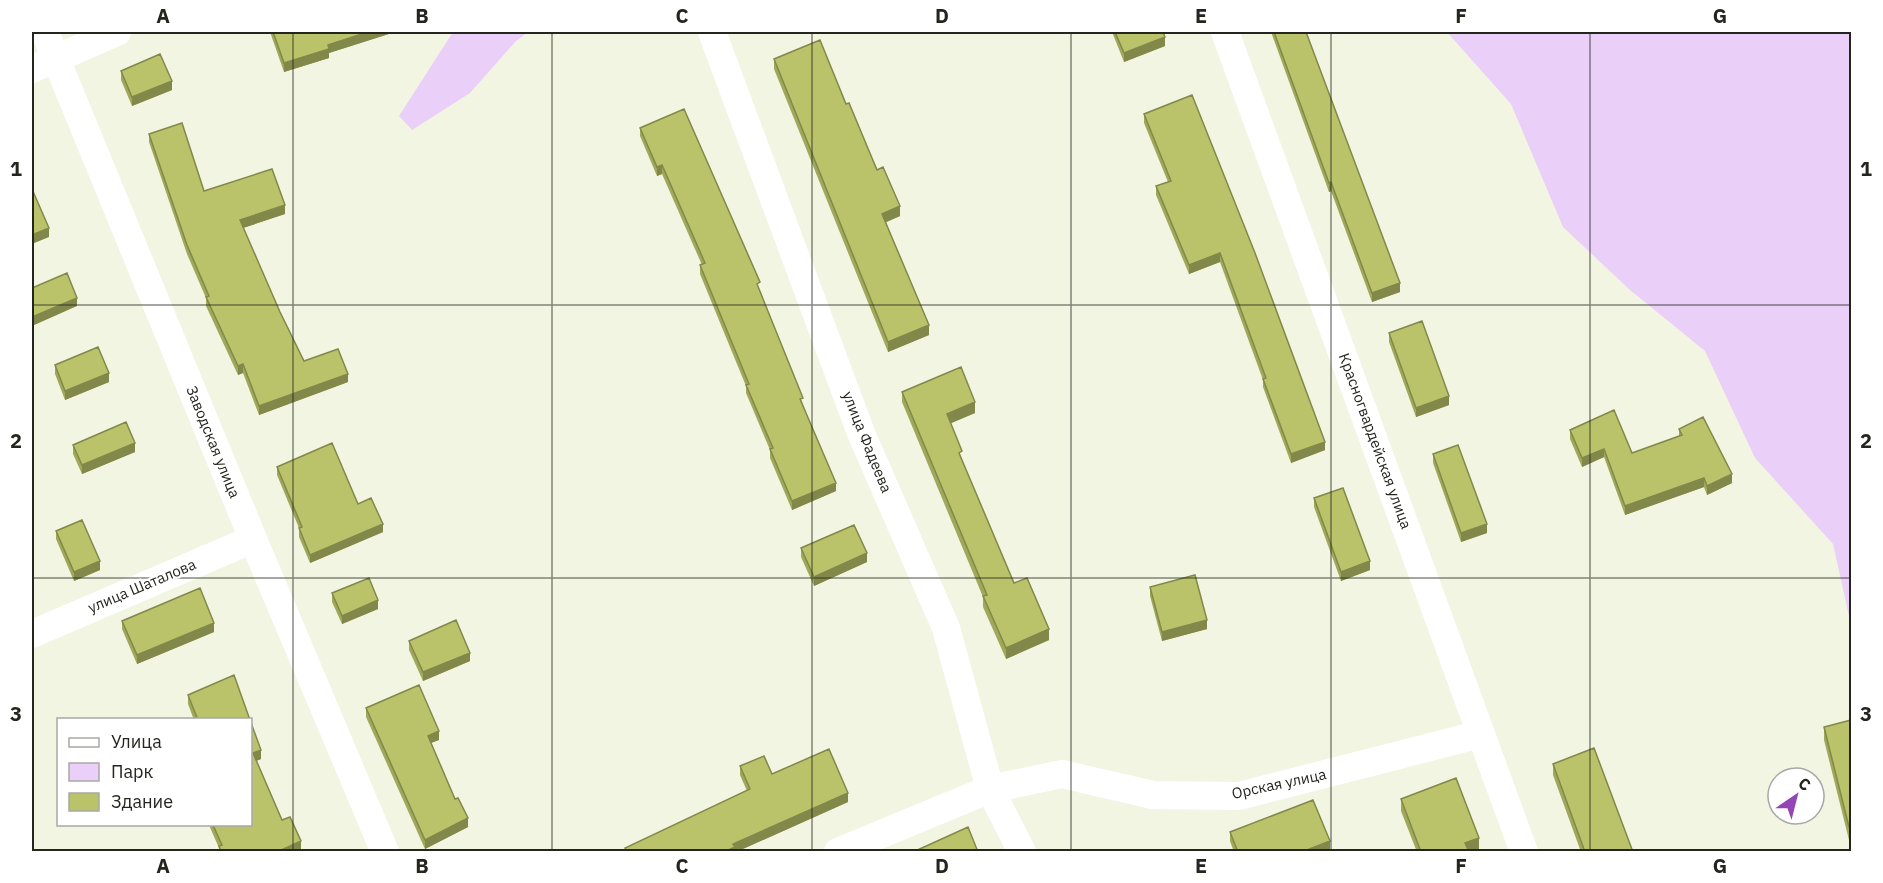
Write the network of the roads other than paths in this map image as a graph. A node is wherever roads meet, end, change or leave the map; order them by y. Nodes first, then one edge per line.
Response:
1 (45, 32) edge
2 (117, 32) edge
3 (712, 32) edge
4 (1225, 32) edge
5 (44, 64) edge
6 (253, 539) junction
7 (32, 634) edge
8 (1481, 734) junction
9 (990, 789) junction
10 (385, 852) edge
11 (838, 852) edge
12 (1022, 852) edge
13 (1524, 852) edge

1 - 5 street, Заводская улица
2 - 5 street
3 - 9 street, улица Фадеева
4 - 8 street, Красногвардейская улица
5 - 6 street, Заводская улица
6 - 7 street, улица Шаталова
6 - 10 street, Заводская улица
8 - 9 street, Орская улица
8 - 13 street, Красногвардейская улица
9 - 11 street, Орская улица
9 - 12 street, улица Фадеева

